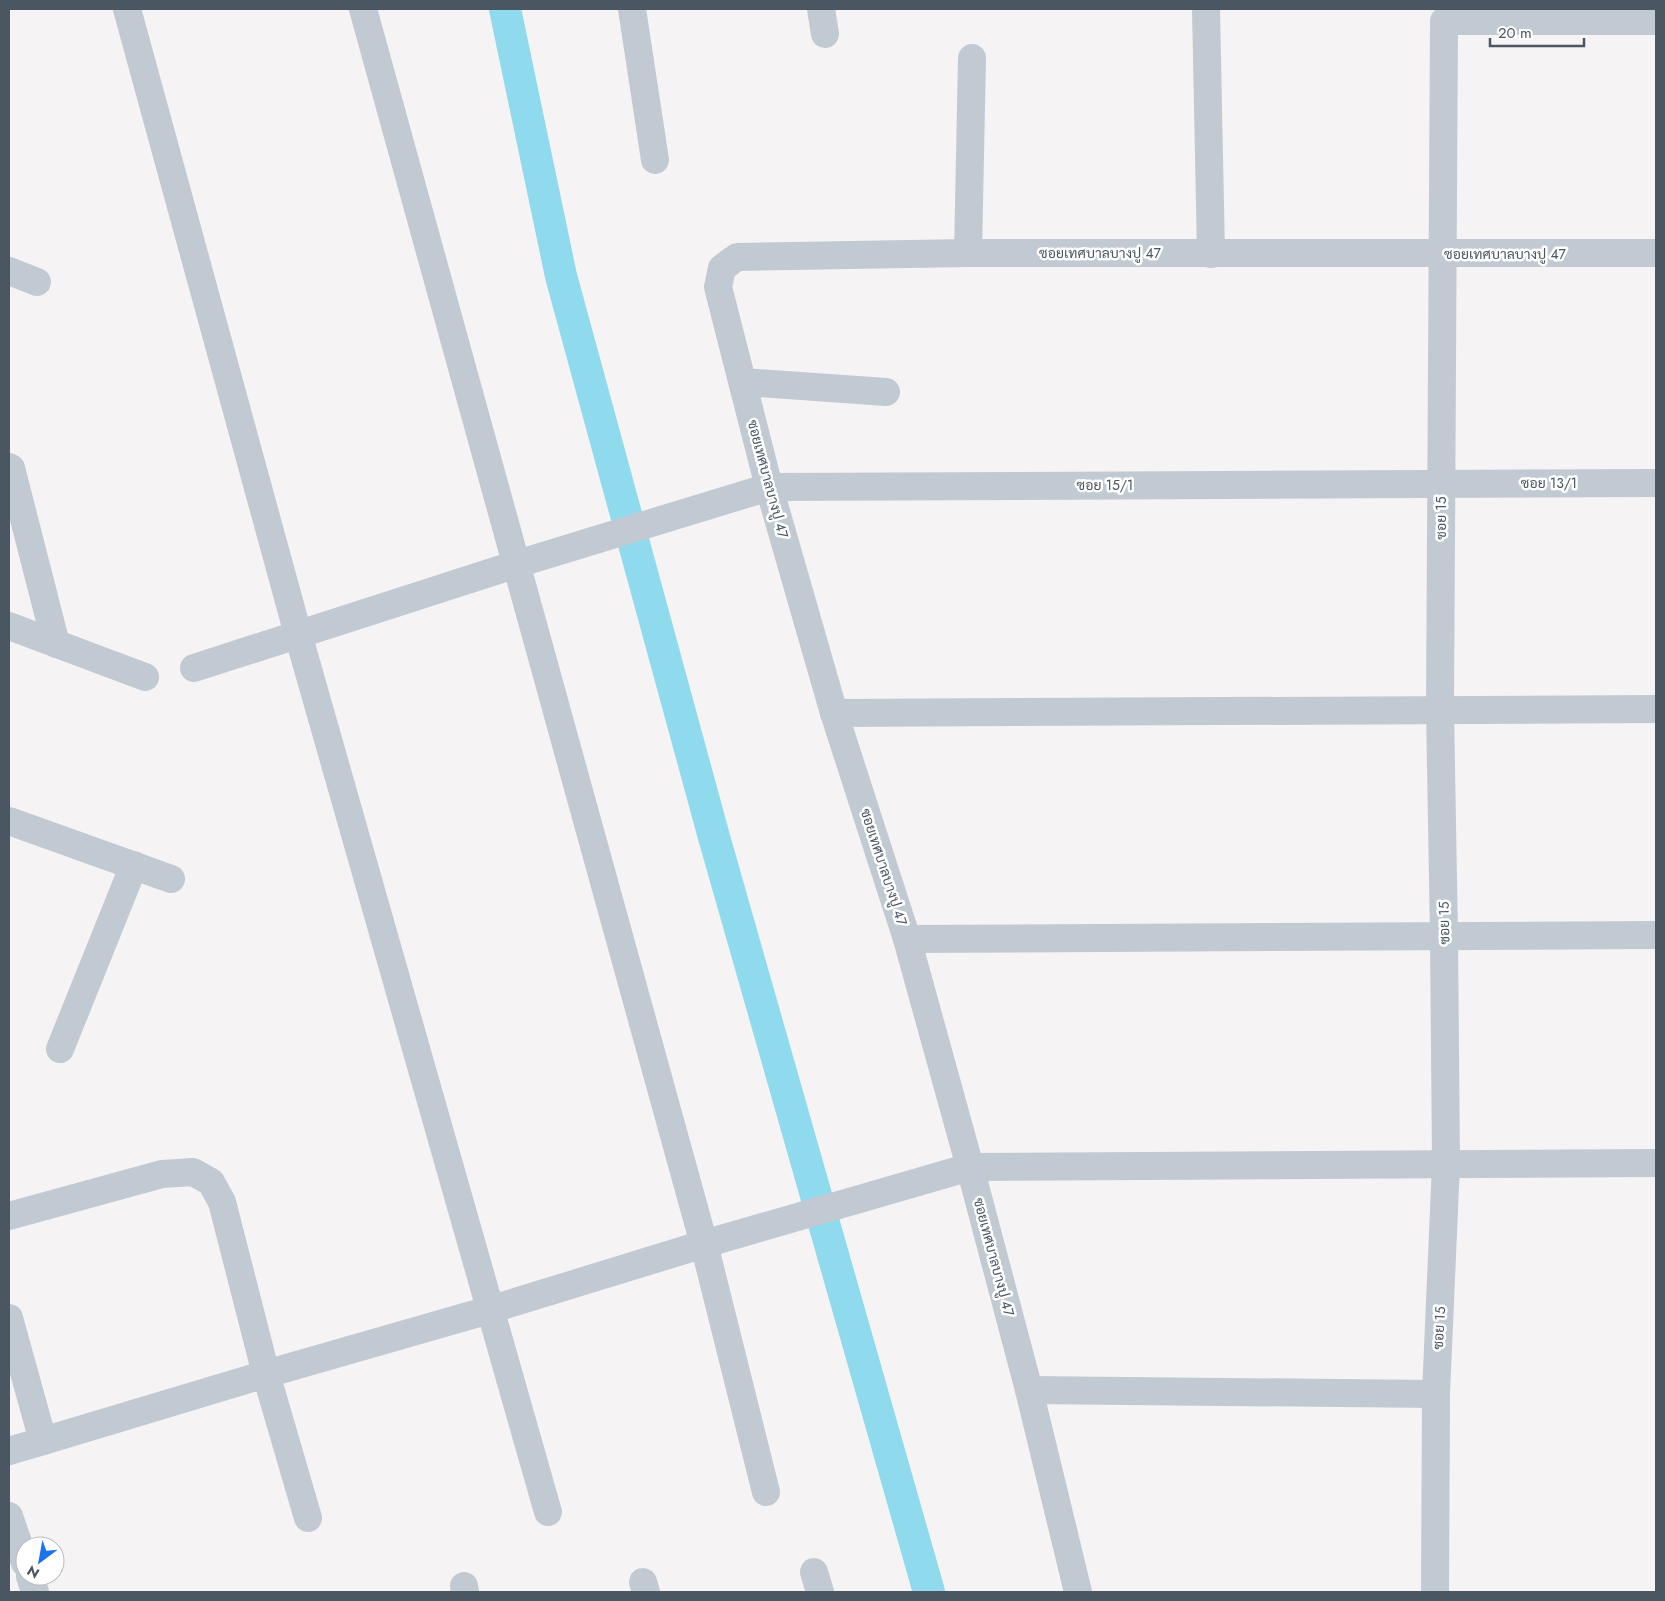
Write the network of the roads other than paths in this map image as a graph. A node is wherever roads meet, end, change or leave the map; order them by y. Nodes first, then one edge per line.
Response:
1 (127, 9) edge
2 (363, 9) edge
3 (632, 9) edge
4 (1206, 9) edge
5 (1444, 15) edge
6 (1656, 21) edge
7 (972, 58) dead end
8 (655, 160) dead end
9 (968, 253) junction
10 (1656, 253) edge
11 (1211, 254) junction
12 (1442, 254) junction
13 (9, 271) edge
14 (37, 282) dead end
15 (743, 382) junction
16 (886, 392) dead end
17 (9, 467) edge
18 (1441, 483) junction
19 (1656, 483) edge
20 (770, 487) junction
21 (517, 564) junction
22 (9, 626) edge
23 (298, 634) junction
24 (56, 644) junction
25 (194, 668) dead end
26 (145, 677) dead end
27 (1440, 709) junction
28 (1656, 709) edge
29 (834, 713) junction
30 (9, 821) edge
31 (134, 865) junction
32 (171, 879) dead end
33 (1656, 935) edge
34 (1444, 936) junction
35 (907, 939) junction
36 (60, 1048) dead end
37 (1656, 1163) edge
38 (1446, 1164) junction
39 (970, 1166) junction
40 (9, 1216) edge
41 (704, 1244) junction
42 (489, 1310) junction
43 (9, 1318) edge
44 (266, 1374) junction
45 (1029, 1390) junction
46 (1436, 1394) junction
47 (43, 1441) junction
48 (9, 1451) edge
49 (766, 1492) dead end
50 (548, 1512) dead end
51 (9, 1516) edge
52 (308, 1518) dead end
53 (16, 1536) edge
54 (1078, 1592) edge
55 (1435, 1592) edge

1 - 23 street
2 - 21 street
3 - 8 street
4 - 11 street
5 - 6 street
5 - 12 street, ซอย 15
7 - 9 street
9 - 11 street, ซอยเทศบาลบางปู 47
9 - 15 street, ซอยเทศบาลบางปู 47
10 - 12 street, ซอยเทศบาลบางปู 47
11 - 12 street, ซอยเทศบาลบางปู 47
12 - 18 street, ซอย 15
13 - 14 street
15 - 16 street
15 - 20 street, ซอยเทศบาลบางปู 47
17 - 24 street
18 - 19 street, ซอย 13/1
18 - 20 street, ซอย 15/1
18 - 27 street, ซอย 15
20 - 21 street, ซอย 15/1
20 - 29 street, ซอยเทศบาลบางปู 47
21 - 23 street, ซอย 15/1
21 - 41 street
22 - 24 street
23 - 25 street, ซอย 15/1
23 - 42 street
24 - 26 street
27 - 28 street
27 - 29 street
27 - 34 street, ซอย 15
29 - 35 street, ซอยเทศบาลบางปู 47
30 - 31 street
31 - 32 street
31 - 36 street
33 - 34 street
34 - 35 street
34 - 38 street, ซอย 15
35 - 39 street, ซอยเทศบาลบางปู 47
37 - 38 street
38 - 39 street
38 - 46 street, ซอย 15
39 - 41 street
39 - 45 street, ซอยเทศบาลบางปู 47
40 - 44 street
41 - 42 street
41 - 49 street
42 - 44 street
42 - 50 street
43 - 47 street
44 - 47 street
44 - 52 street
45 - 46 street
45 - 54 street, ซอยเทศบาลบางปู 47
46 - 55 street, ซอย 15
47 - 48 street
51 - 53 street

